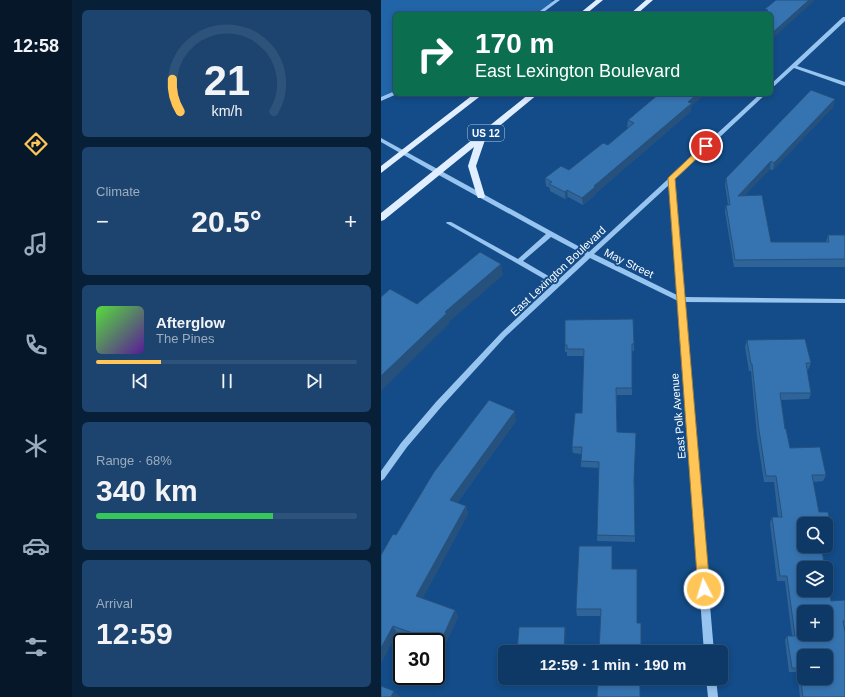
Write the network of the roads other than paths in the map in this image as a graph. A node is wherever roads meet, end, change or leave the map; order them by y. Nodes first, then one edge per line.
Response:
1 (558, 0) edge
2 (600, 0) edge
3 (650, 0) edge
4 (541, 12) edge
5 (585, 12) edge
6 (635, 12) edge
7 (845, 18) edge
8 (793, 66) junction
9 (845, 84) edge
10 (773, 85) edge
11 (393, 93) edge
12 (476, 96) edge
13 (532, 96) edge
14 (761, 96) edge
15 (381, 99) edge
16 (483, 135) junction
17 (381, 140) edge
18 (405, 152) junction
19 (381, 170) edge
20 (437, 172) junction
21 (671, 178) junction
22 (481, 196) junction
23 (381, 218) edge
24 (449, 223) dead end
25 (550, 234) junction
26 (590, 255) junction
27 (518, 262) junction
28 (558, 284) junction
29 (680, 299) junction
30 (845, 300) edge
31 (381, 477) edge
32 (708, 645) edge
33 (712, 685) edge
34 (713, 697) edge

1 - 4 street
2 - 5 main road
3 - 6 main road
7 - 8 street
8 - 9 street
8 - 10 street
11 - 15 street
12 - 18 main road
13 - 16 main road, US 12
14 - 21 street, East Lexington Boulevard
16 - 20 main road, US 12
16 - 22 main road
17 - 18 street, May Street
18 - 19 main road
18 - 20 street, May Street
20 - 22 street, May Street
20 - 23 main road, US 12
21 - 26 street, East Lexington Boulevard
21 - 29 street, East Polk Avenue
22 - 25 street, May Street
24 - 27 street
25 - 26 street, May Street
25 - 27 street
26 - 28 street, East Lexington Boulevard
26 - 29 street, May Street
27 - 28 street
28 - 31 street, East Lexington Boulevard
29 - 30 street, May Street
29 - 32 street, East Polk Avenue
33 - 34 street

